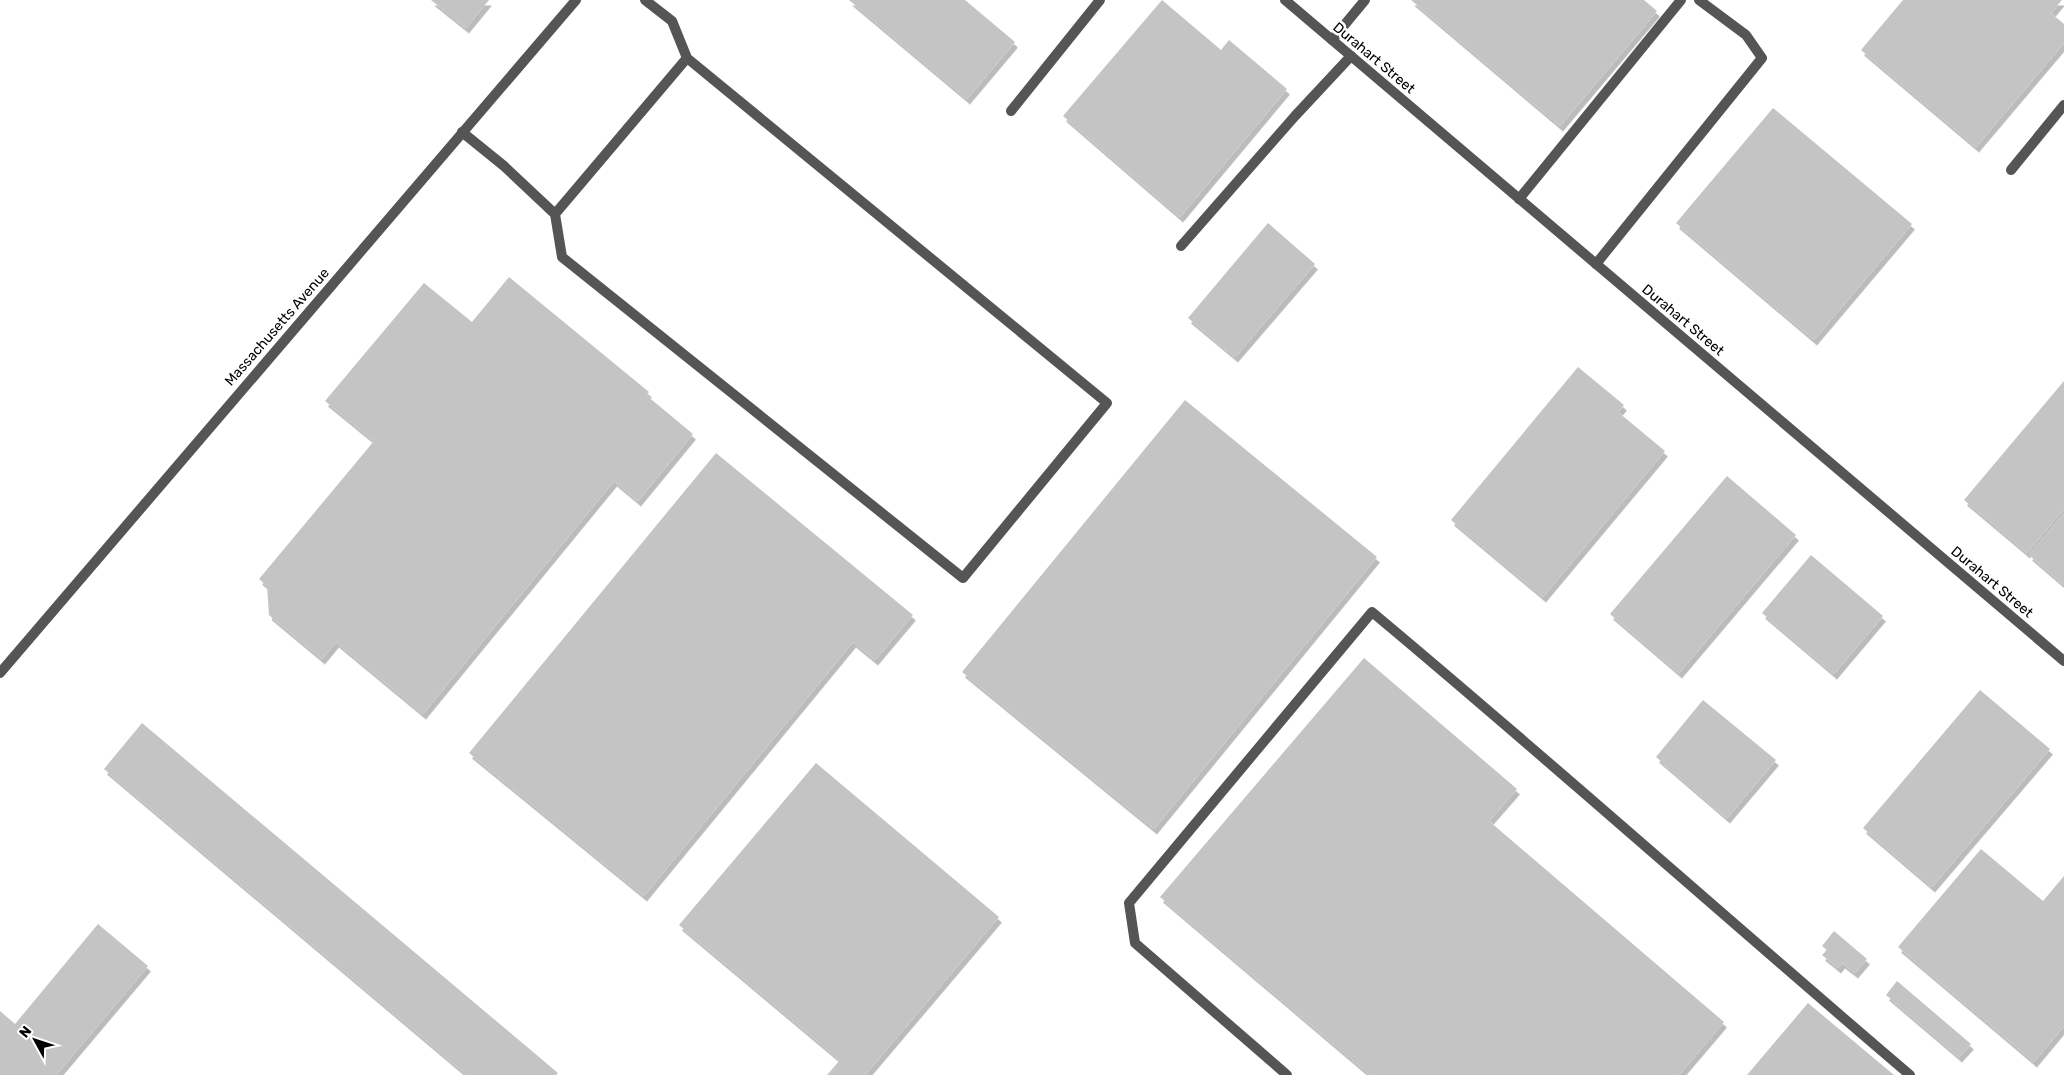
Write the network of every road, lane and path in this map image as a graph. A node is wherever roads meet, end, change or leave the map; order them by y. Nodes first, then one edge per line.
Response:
1 (576, 0) edge
2 (645, 0) edge
3 (1100, 0) edge
4 (1285, 0) edge
5 (1365, 0) edge
6 (1681, 0) edge
7 (1699, 0) edge
8 (1332, 40) junction
9 (1351, 56) junction
10 (687, 58) junction
11 (2064, 105) edge
12 (1011, 111) dead end
13 (462, 132) junction
14 (2011, 170) dead end
15 (1519, 199) junction
16 (555, 214) junction
17 (1181, 246) dead end
18 (1596, 264) junction
19 (2064, 661) edge
20 (0, 673) edge
21 (1288, 1075) edge
22 (1910, 1075) edge

1 - 13 street, Massachusetts Avenue
2 - 10 street
3 - 12 street
4 - 8 street, Durahart Street
5 - 8 street
6 - 15 street
7 - 18 street
8 - 9 street, Durahart Street
9 - 15 street, Durahart Street
9 - 17 street
10 - 16 street
10 - 16 street
11 - 14 street
13 - 16 street
13 - 20 street, Massachusetts Avenue
15 - 18 street, Durahart Street
18 - 19 street, Durahart Street
21 - 22 street

